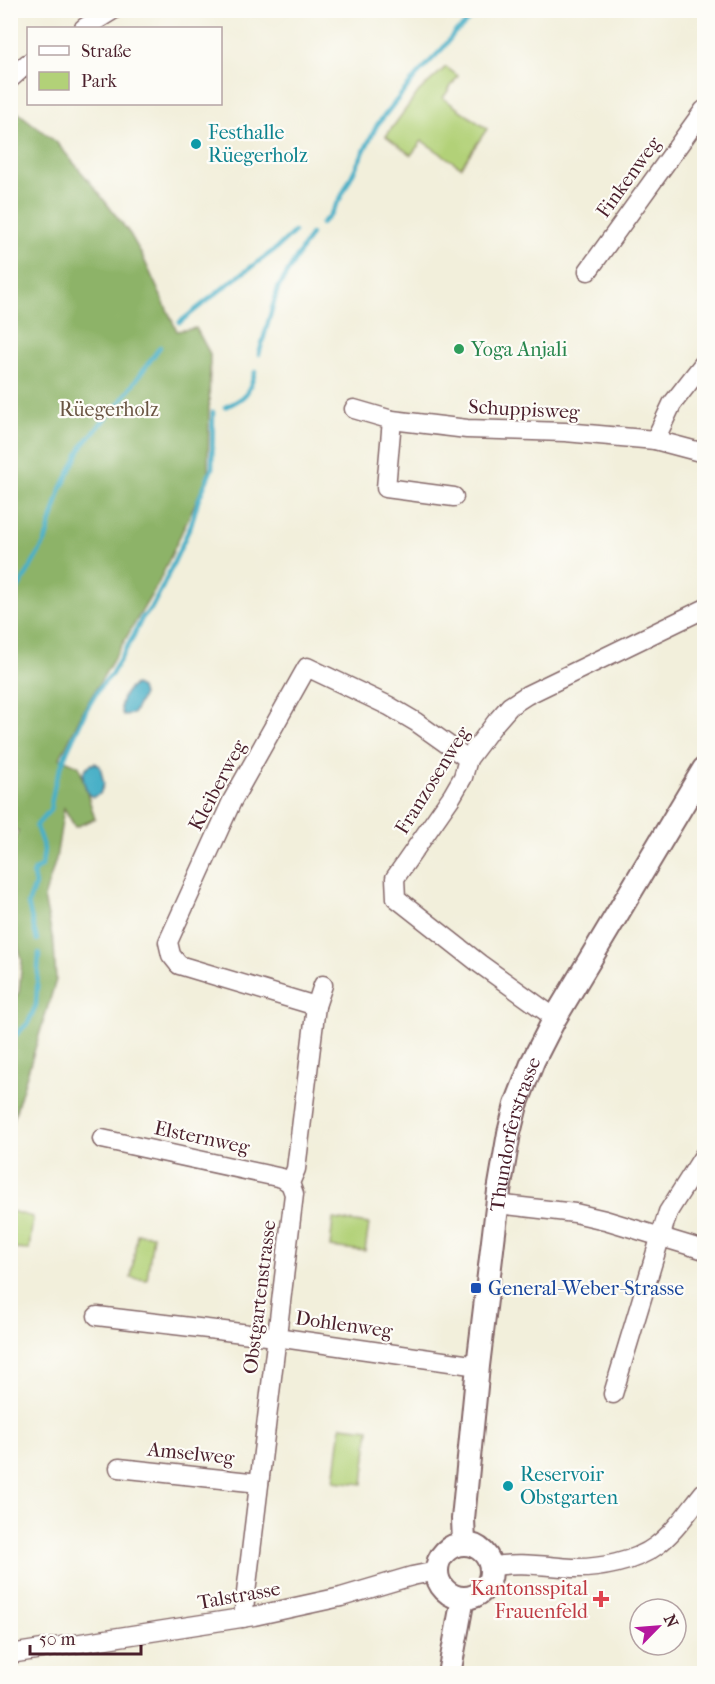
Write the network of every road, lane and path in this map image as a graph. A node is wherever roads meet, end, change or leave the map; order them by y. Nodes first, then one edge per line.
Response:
1 (113, 10) edge
2 (86, 27) edge
3 (27, 64) edge
4 (10, 79) edge
5 (705, 110) edge
6 (588, 271) dead end
7 (705, 363) edge
8 (354, 409) dead end
9 (392, 420) junction
10 (655, 440) junction
11 (705, 453) edge
12 (454, 497) dead end
13 (705, 609) edge
14 (468, 759) junction
15 (705, 769) edge
16 (324, 985) dead end
17 (316, 1006) junction
18 (555, 1018) junction
19 (102, 1139) dead end
20 (705, 1155) edge
21 (290, 1183) junction
22 (497, 1204) junction
23 (660, 1237) junction
24 (705, 1250) edge
25 (97, 1316) dead end
26 (276, 1337) junction
27 (478, 1366) junction
28 (614, 1394) dead end
29 (119, 1468) dead end
30 (259, 1483) junction
31 (705, 1492) edge
32 (464, 1544) junction
33 (490, 1567) junction
34 (437, 1571) junction
35 (463, 1598) junction
36 (243, 1618) junction
37 (10, 1654) edge
38 (449, 1674) edge

1 - 2 street
3 - 4 street
5 - 6 street, Finkenweg
7 - 10 street
8 - 9 street, Schuppisweg
9 - 10 street, Schuppisweg
9 - 12 street
10 - 11 street, Schuppisweg
13 - 14 street, Franzosenweg
14 - 17 street, Kleiberweg
14 - 18 street, Franzosenweg
15 - 18 street, Thundorferstrasse
16 - 17 street, Obstgartenstrasse
17 - 21 street, Obstgartenstrasse
18 - 22 street, Thundorferstrasse
19 - 21 street, Elsternweg
20 - 23 street
21 - 26 street, Obstgartenstrasse
22 - 23 street
22 - 27 street, Thundorferstrasse
23 - 24 street
23 - 28 street
25 - 26 street, Dohlenweg
26 - 27 street, Dohlenweg
26 - 30 street, Obstgartenstrasse
27 - 32 street, Thundorferstrasse
29 - 30 street, Amselweg
30 - 36 street, Obstgartenstrasse
31 - 33 street
32 - 33 street
32 - 34 street
33 - 35 street
34 - 35 street
34 - 36 street, Talstrasse
35 - 38 street
36 - 37 street, Talstrasse

